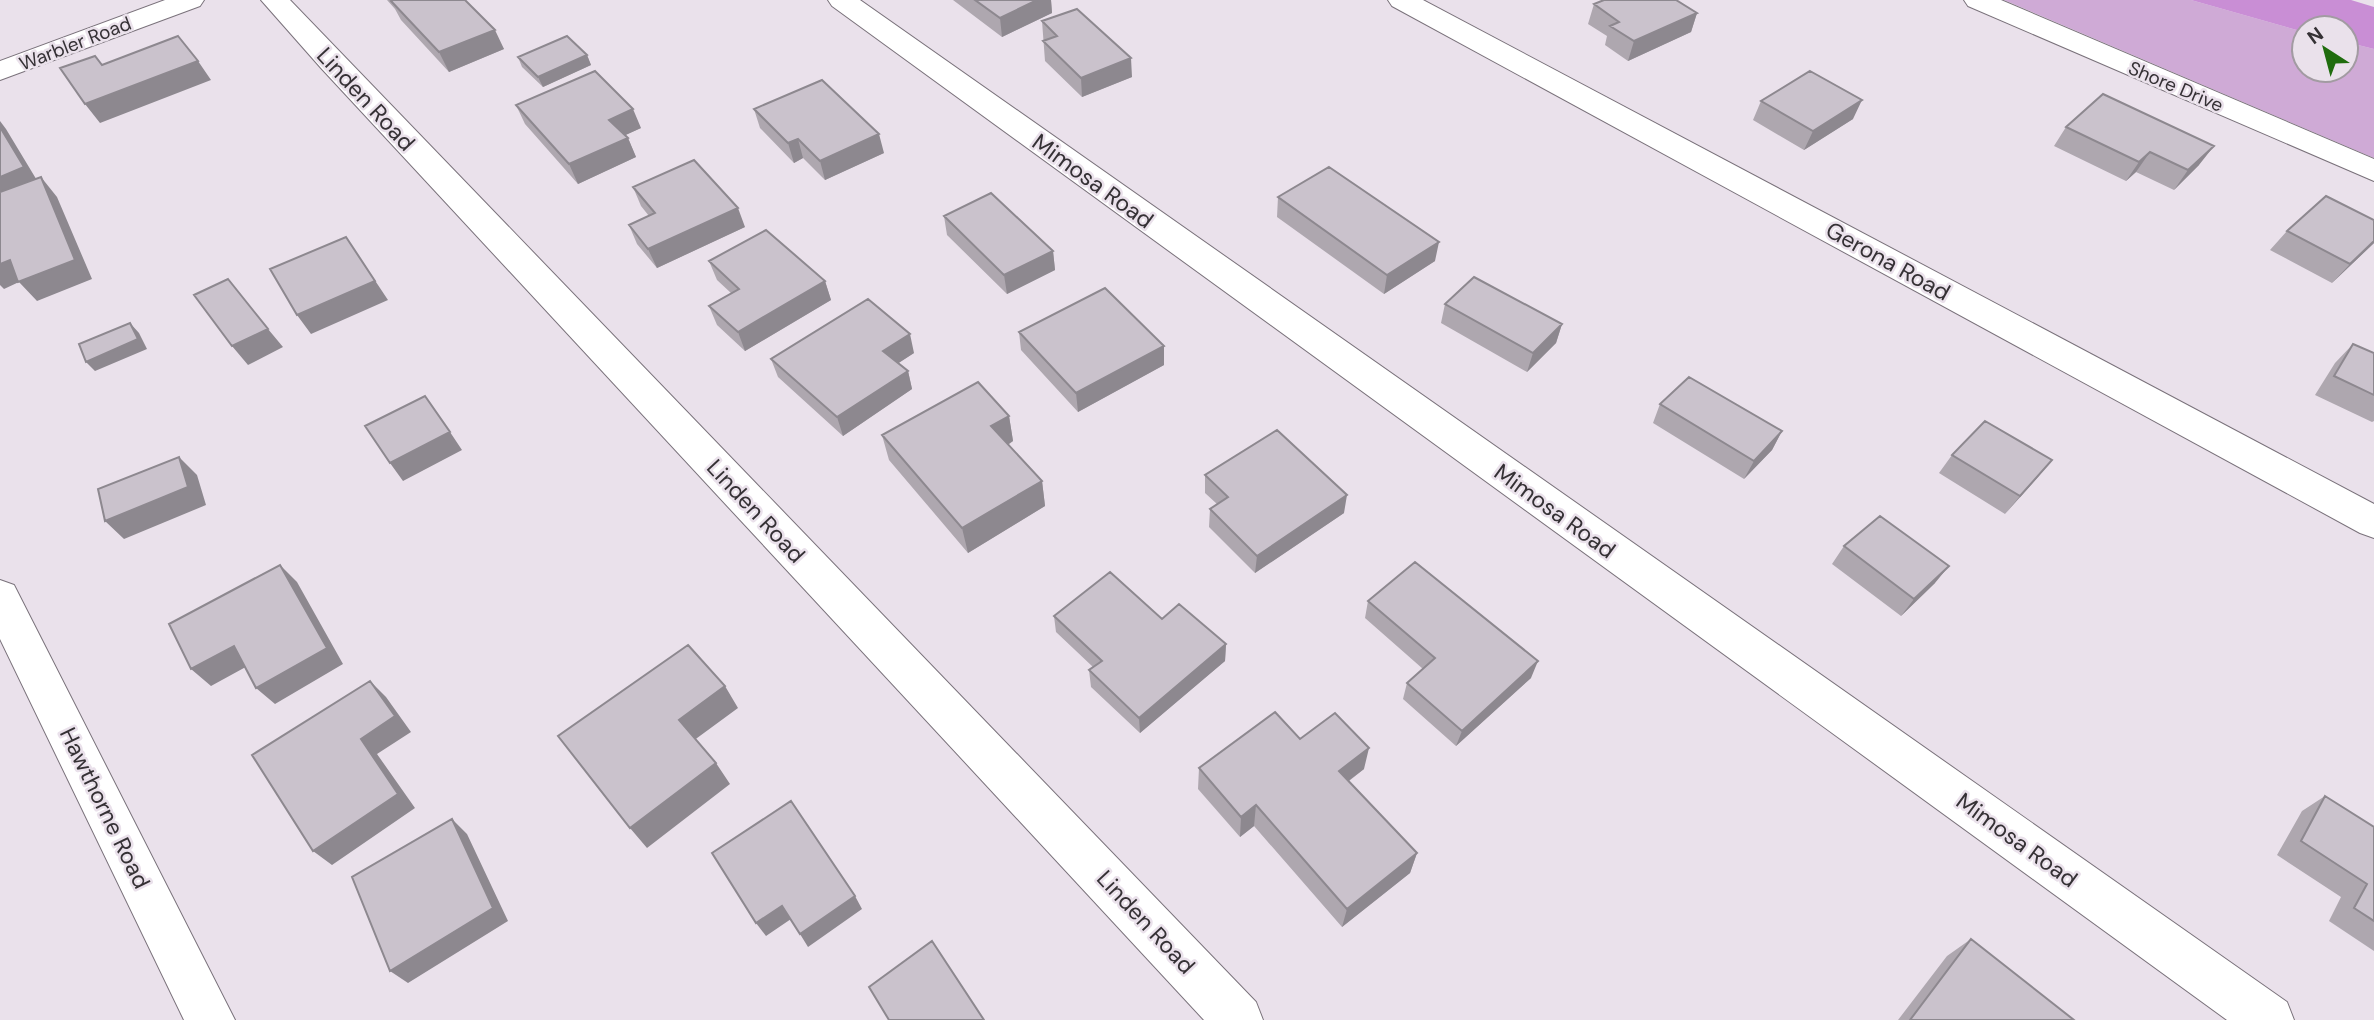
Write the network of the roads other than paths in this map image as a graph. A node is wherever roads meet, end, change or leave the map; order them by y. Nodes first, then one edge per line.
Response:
1 (190, 0) edge
2 (275, 0) edge
3 (842, 0) edge
4 (1402, 0) edge
5 (1978, 0) edge
6 (0, 71) edge
7 (2374, 171) edge
8 (2374, 522) edge
9 (0, 597) edge
10 (210, 1020) edge
11 (1238, 1020) edge
12 (2269, 1020) edge

1 - 6 street, Warbler Road
2 - 11 street, Linden Road
3 - 12 street, Mimosa Road
4 - 8 street, Gerona Road
5 - 7 street, Shore Drive
9 - 10 street, Hawthorne Road

